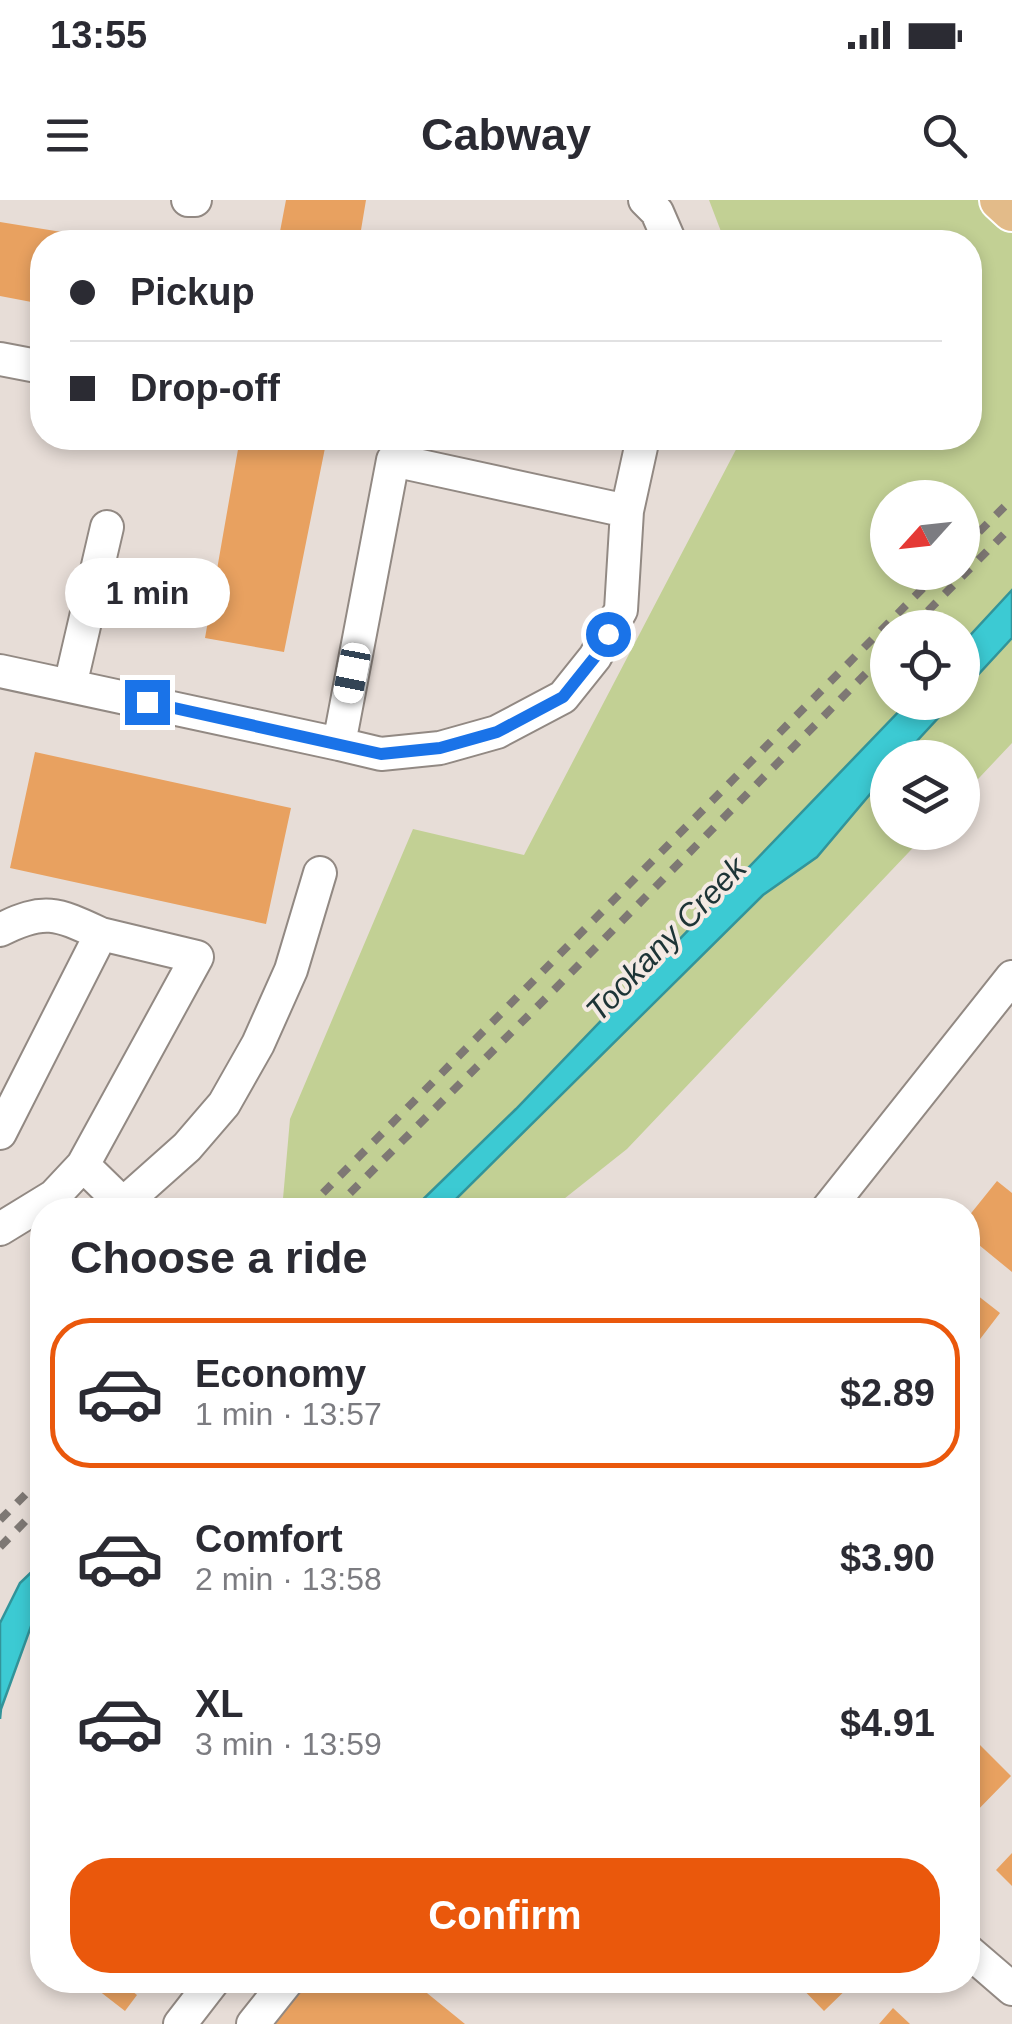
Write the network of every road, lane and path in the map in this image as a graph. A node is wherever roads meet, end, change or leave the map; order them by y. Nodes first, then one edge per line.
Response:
1 (644, 200) edge
2 (1000, 200) edge
3 (1012, 210) edge
4 (665, 230) edge
5 (0, 358) edge
6 (30, 364) edge
7 (640, 450) edge
8 (627, 511) junction
9 (107, 527) dead end
10 (0, 671) edge
11 (70, 686) junction
12 (339, 744) junction
13 (320, 872) dead end
14 (0, 930) edge
15 (102, 934) junction
16 (1012, 977) edge
17 (0, 1133) edge
18 (83, 1165) junction
19 (51, 1198) edge
20 (116, 1198) edge
21 (129, 1198) edge
22 (837, 1198) edge
23 (30, 1211) edge
24 (0, 1229) edge
25 (980, 1961) edge
26 (1012, 1989) edge
27 (204, 1993) edge
28 (278, 1993) edge
29 (180, 2024) edge
30 (253, 2024) edge

1 - 4 street
2 - 3 main road
5 - 6 street
7 - 8 street
8 - 12 street
8 - 12 street
9 - 11 street
10 - 11 street
11 - 12 street
13 - 21 street
14 - 15 street
15 - 17 street
15 - 18 street
16 - 22 street
18 - 19 street
18 - 20 street
23 - 24 street
25 - 26 street
27 - 29 street
28 - 30 street

